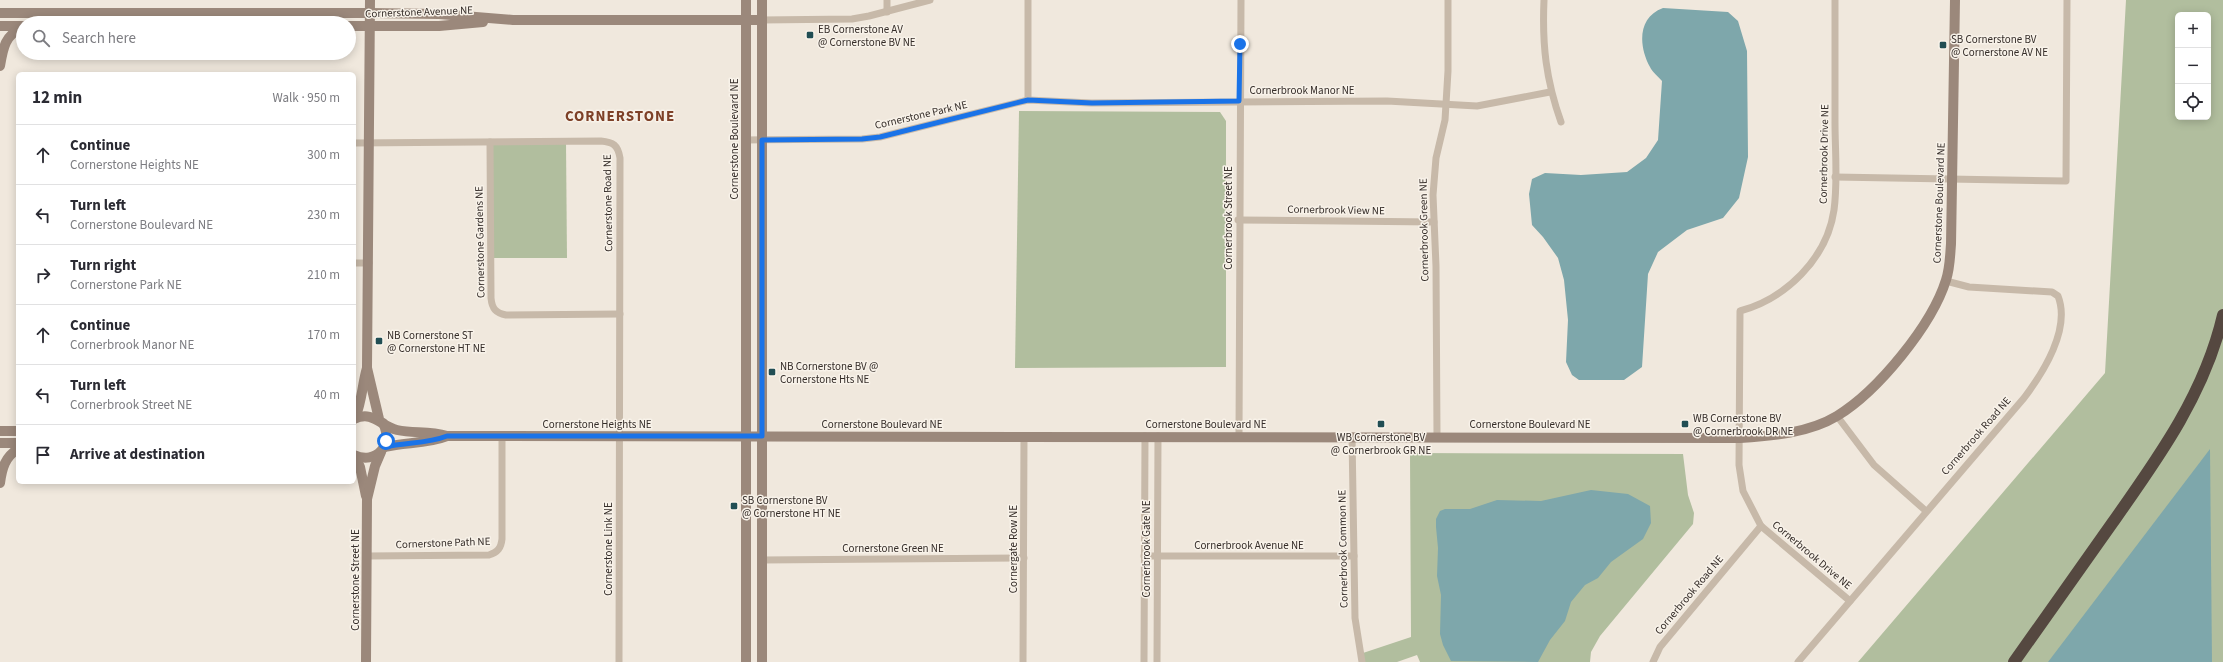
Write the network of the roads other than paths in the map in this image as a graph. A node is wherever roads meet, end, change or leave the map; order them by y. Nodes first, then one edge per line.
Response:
1 (370, 0) edge
2 (746, 0) edge
3 (762, 0) edge
4 (887, 0) edge
5 (930, 0) edge
6 (1028, 0) edge
7 (1241, 0) edge
8 (1448, 0) edge
9 (1544, 0) edge
10 (1835, 0) edge
11 (1955, 0) edge
12 (2067, 0) edge
13 (887, 12) junction
14 (0, 13) edge
15 (370, 13) junction
16 (513, 20) junction
17 (746, 20) junction
18 (762, 20) junction
19 (0, 26) edge
20 (356, 26) edge
21 (370, 26) junction
22 (16, 27) edge
23 (16, 31) edge
24 (0, 66) edge
25 (1550, 92) junction
26 (1028, 100) junction
27 (1239, 101) junction
28 (1445, 104) junction
29 (1561, 122) dead end
30 (746, 140) junction
31 (762, 140) junction
32 (490, 142) junction
33 (356, 143) edge
34 (369, 143) junction
35 (1836, 177) junction
36 (1953, 179) junction
37 (1238, 220) junction
38 (1434, 222) junction
39 (356, 263) edge
40 (369, 263) junction
41 (1946, 281) junction
42 (620, 314) junction
43 (2223, 315) edge
44 (367, 368) junction
45 (356, 416) edge
46 (1837, 416) junction
47 (356, 419) edge
48 (381, 421) junction
49 (0, 431) edge
50 (16, 431) edge
51 (447, 436) junction
52 (502, 436) junction
53 (618, 436) junction
54 (747, 436) junction
55 (762, 436) junction
56 (1024, 436) junction
57 (1145, 436) junction
58 (1158, 436) junction
59 (1239, 436) junction
60 (1352, 436) junction
61 (1437, 436) junction
62 (1740, 438) junction
63 (0, 443) edge
64 (16, 443) edge
65 (383, 449) junction
66 (16, 451) edge
67 (356, 456) edge
68 (356, 460) edge
69 (0, 483) edge
70 (367, 499) junction
71 (1926, 511) junction
72 (1761, 526) junction
73 (367, 556) junction
74 (1144, 556) junction
75 (1157, 556) junction
76 (1354, 556) junction
77 (1024, 558) junction
78 (762, 560) junction
79 (1850, 601) junction
80 (366, 662) edge
81 (618, 662) edge
82 (746, 662) edge
83 (762, 662) edge
84 (1023, 662) edge
85 (1144, 662) edge
86 (1158, 662) edge
87 (1361, 662) edge
88 (1653, 662) edge
89 (1798, 662) edge
90 (2012, 662) edge

1 - 15 street
2 - 17 street, Cornerstone Boulevard NE
3 - 18 street
4 - 13 street
5 - 13 street, Cornerstone Avenue NE
6 - 26 street
7 - 27 street, Cornerbrook Street NE
8 - 28 street, Cornerbrook Green NE
9 - 25 street
10 - 35 street, Cornerbrook Drive NE
11 - 36 street, Cornerstone Boulevard NE
12 - 36 street
13 - 18 street, Cornerstone Avenue NE
14 - 15 street, Cornerstone Avenue NE
15 - 16 street, Cornerstone Avenue NE
15 - 21 street
16 - 17 street, Cornerstone Avenue NE
16 - 21 street, Cornerstone Avenue NE
17 - 18 street, Cornerstone Avenue NE
17 - 30 street, Cornerstone Boulevard NE
18 - 31 street
19 - 22 street
20 - 21 street, Cornerstone Avenue NE
21 - 34 street
23 - 24 street
25 - 28 street, Cornerbrook Manor NE
25 - 29 street
26 - 27 street, Cornerbrook Manor NE
26 - 31 street, Cornerstone Park NE
27 - 28 street, Cornerbrook Manor NE
27 - 37 street, Cornerbrook Street NE
28 - 38 street, Cornerbrook Green NE
30 - 31 street, Cornerstone Park NE
30 - 54 street, Cornerstone Boulevard NE
31 - 55 street
32 - 34 street, Cornerstone Road NE
32 - 42 street, Cornerstone Gardens NE
32 - 42 street, Cornerstone Road NE
33 - 34 street, Cornerstone Road NE
34 - 40 street
35 - 36 street
35 - 62 street, Cornerbrook Drive NE
36 - 41 street, Cornerstone Boulevard NE
37 - 38 street, Cornerbrook View NE
37 - 59 street, Cornerbrook Street NE
38 - 61 street, Cornerbrook Green NE
39 - 40 street
40 - 44 street
41 - 46 street, Cornerstone Boulevard NE
41 - 71 street, Cornerbrook Road NE
42 - 53 street, Cornerstone Road NE
43 - 90 highway
44 - 45 street
44 - 48 street
46 - 62 street, Cornerstone Boulevard NE
46 - 71 street
47 - 48 street, Cornerstone Heights NE
48 - 51 street, Cornerstone Heights NE
48 - 65 street
49 - 50 street
51 - 52 street, Cornerstone Heights NE
51 - 65 street, Cornerstone Heights NE
52 - 53 street, Cornerstone Heights NE
52 - 73 street, Cornerstone Path NE
53 - 54 street, Cornerstone Heights NE
53 - 81 street, Cornerstone Link NE
54 - 55 street, Cornerstone Heights NE
54 - 82 street, Cornerstone Boulevard NE
55 - 56 street, Cornerstone Boulevard NE
55 - 78 street
56 - 57 street, Cornerstone Boulevard NE
56 - 77 street, Cornergate Row NE
57 - 58 street, Cornerstone Boulevard NE
57 - 74 street, Cornerbrook Gate NE
58 - 59 street, Cornerstone Boulevard NE
58 - 75 street, Cornerbrook Gate NE
59 - 60 street, Cornerstone Boulevard NE
60 - 61 street, Cornerstone Boulevard NE
60 - 76 street, Cornerbrook Common NE
61 - 62 street, Cornerstone Boulevard NE
62 - 72 street, Cornerbrook Drive NE
63 - 64 street
65 - 67 street, Cornerstone Heights NE
65 - 70 street, Cornerstone Street NE
66 - 69 street
68 - 70 street, Cornerstone Street NE
70 - 73 street, Cornerstone Street NE
71 - 79 street, Cornerbrook Road NE
72 - 79 street, Cornerbrook Drive NE
72 - 88 street, Cornerbrook Road NE
73 - 80 street, Cornerstone Street NE
74 - 75 street, Cornerbrook Avenue NE
74 - 85 street, Cornerbrook Gate NE
75 - 76 street, Cornerbrook Avenue NE
75 - 86 street, Cornerbrook Gate NE
76 - 87 street, Cornerbrook Common NE
77 - 78 street, Cornerstone Green NE
77 - 84 street, Cornergate Row NE
78 - 83 street
79 - 89 street, Cornerbrook Road NE

